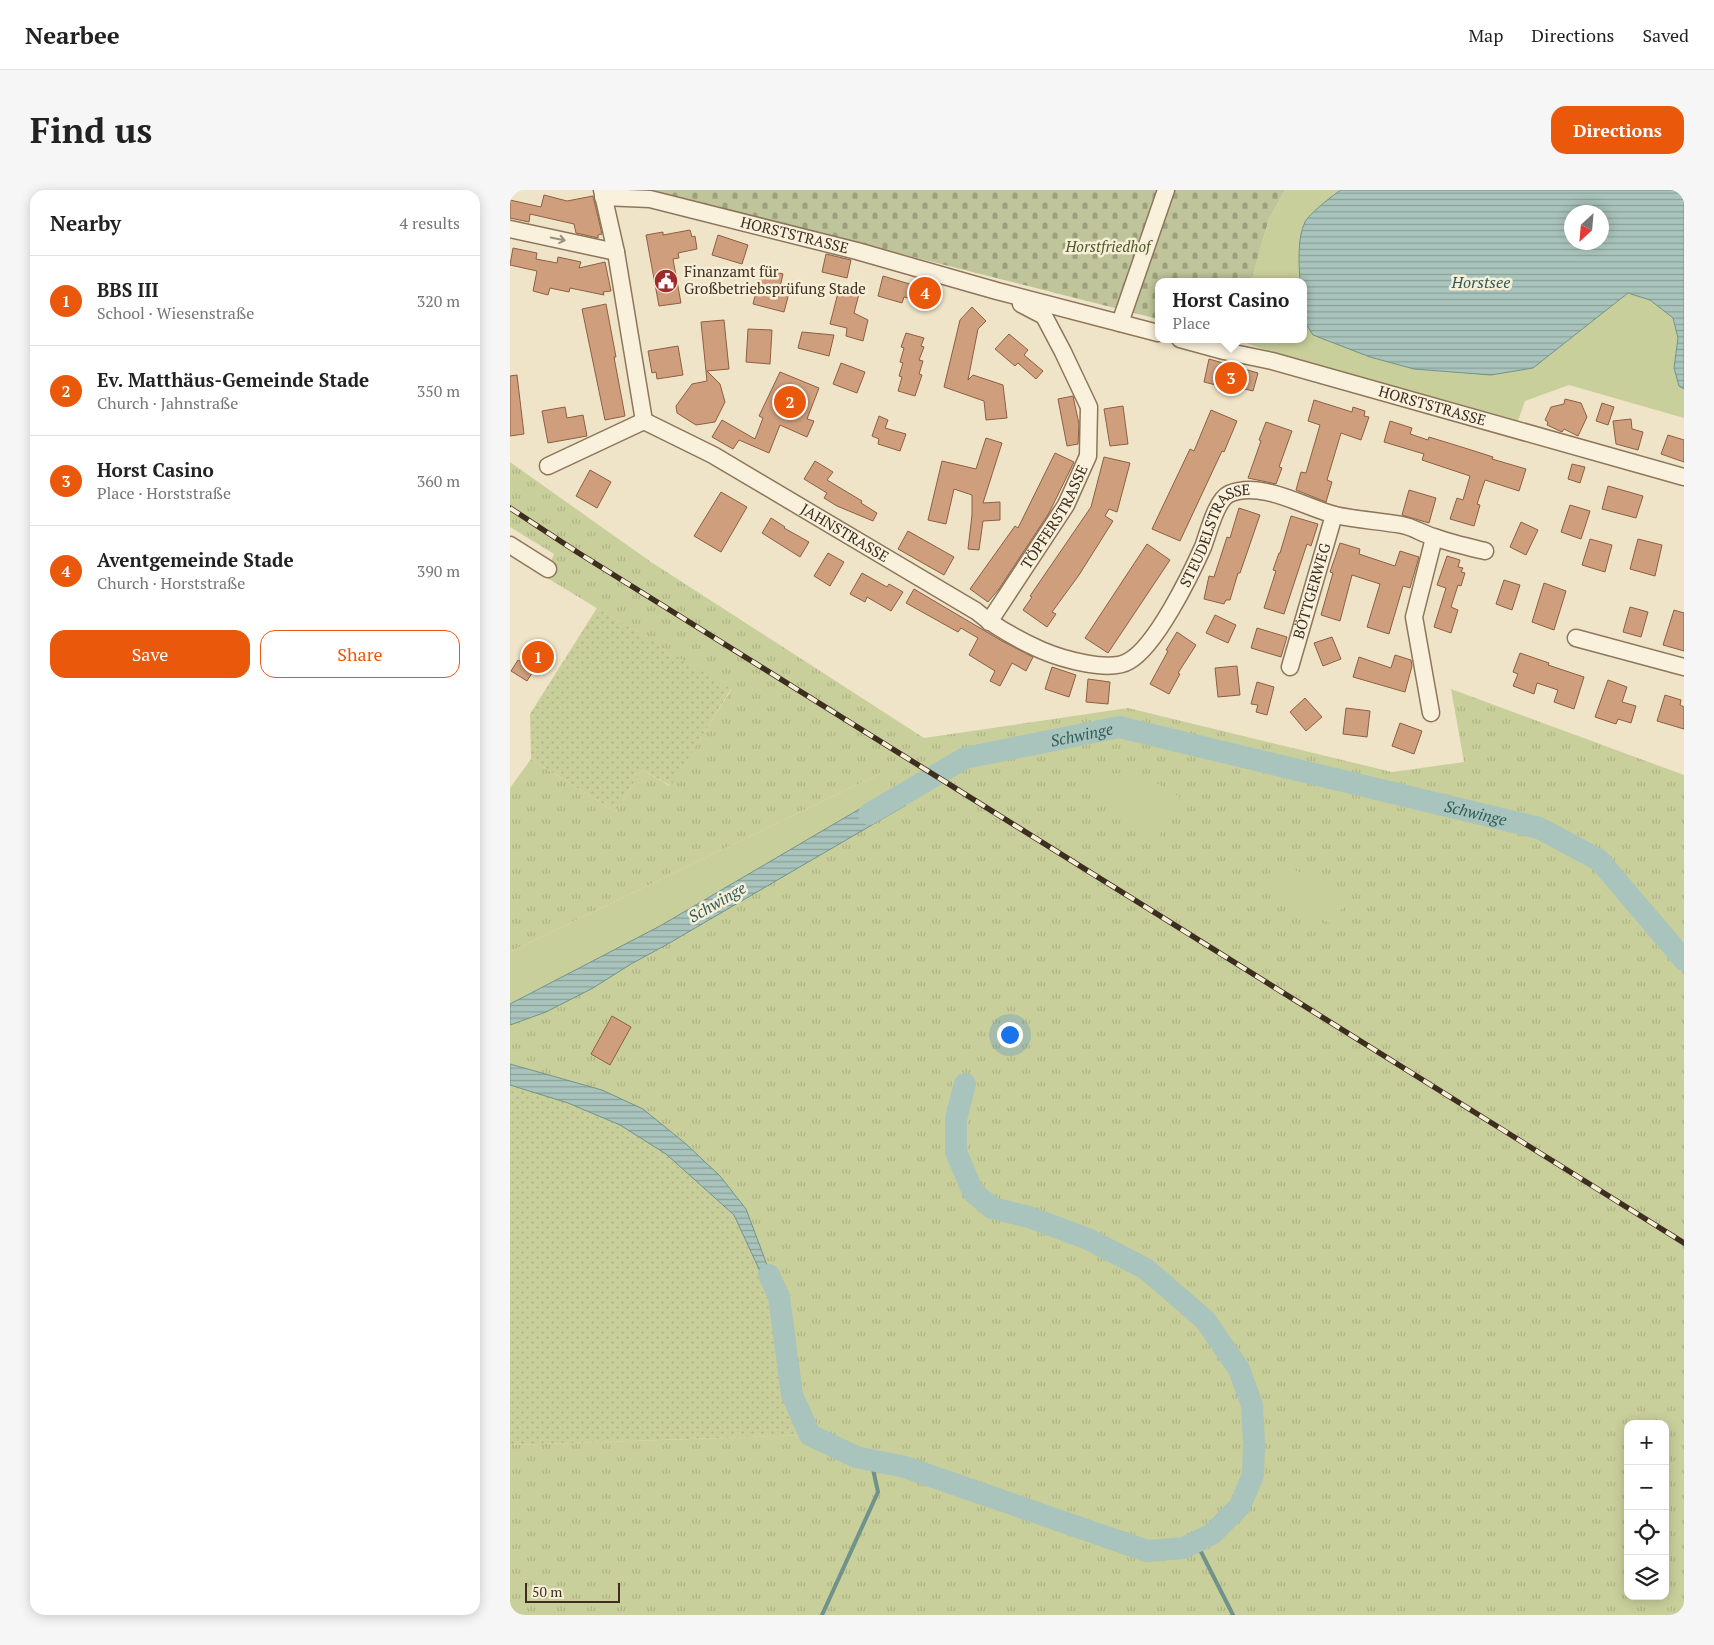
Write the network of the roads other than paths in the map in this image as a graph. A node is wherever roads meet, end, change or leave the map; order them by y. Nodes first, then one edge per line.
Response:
1 (1166, 190) edge
2 (602, 193) edge
3 (510, 228) edge
4 (616, 252) junction
5 (997, 291) junction
6 (1120, 323) junction
7 (1155, 332) edge
8 (1195, 343) edge
9 (644, 421) junction
10 (548, 466) dead end
11 (1684, 477) edge
12 (1334, 514) junction
13 (1434, 538) junction
14 (510, 545) edge
15 (1485, 551) dead end
16 (548, 569) dead end
17 (990, 622) junction
18 (1576, 638) dead end
19 (1041, 650) joint
20 (1290, 667) dead end
21 (1684, 667) edge
22 (1431, 712) dead end

1 - 6 street
2 - 4 street
2 - 5 street, HORSTSTRASSE
3 -> 4 street
4 - 9 street
5 - 6 street, HORSTSTRASSE
5 - 17 street, TÖPFERSTRASSE
6 - 7 street, HORSTSTRASSE
8 - 11 street, HORSTSTRASSE
9 - 10 street
9 - 17 street, JAHNSTRASSE
12 - 13 street, STEUDELSTRASSE
12 - 19 street, STEUDELSTRASSE
12 - 20 street, BÖTTGERWEG
13 - 15 street, STEUDELSTRASSE
13 - 22 street
14 - 16 street
17 - 19 street, JAHNSTRASSE
18 - 21 street

